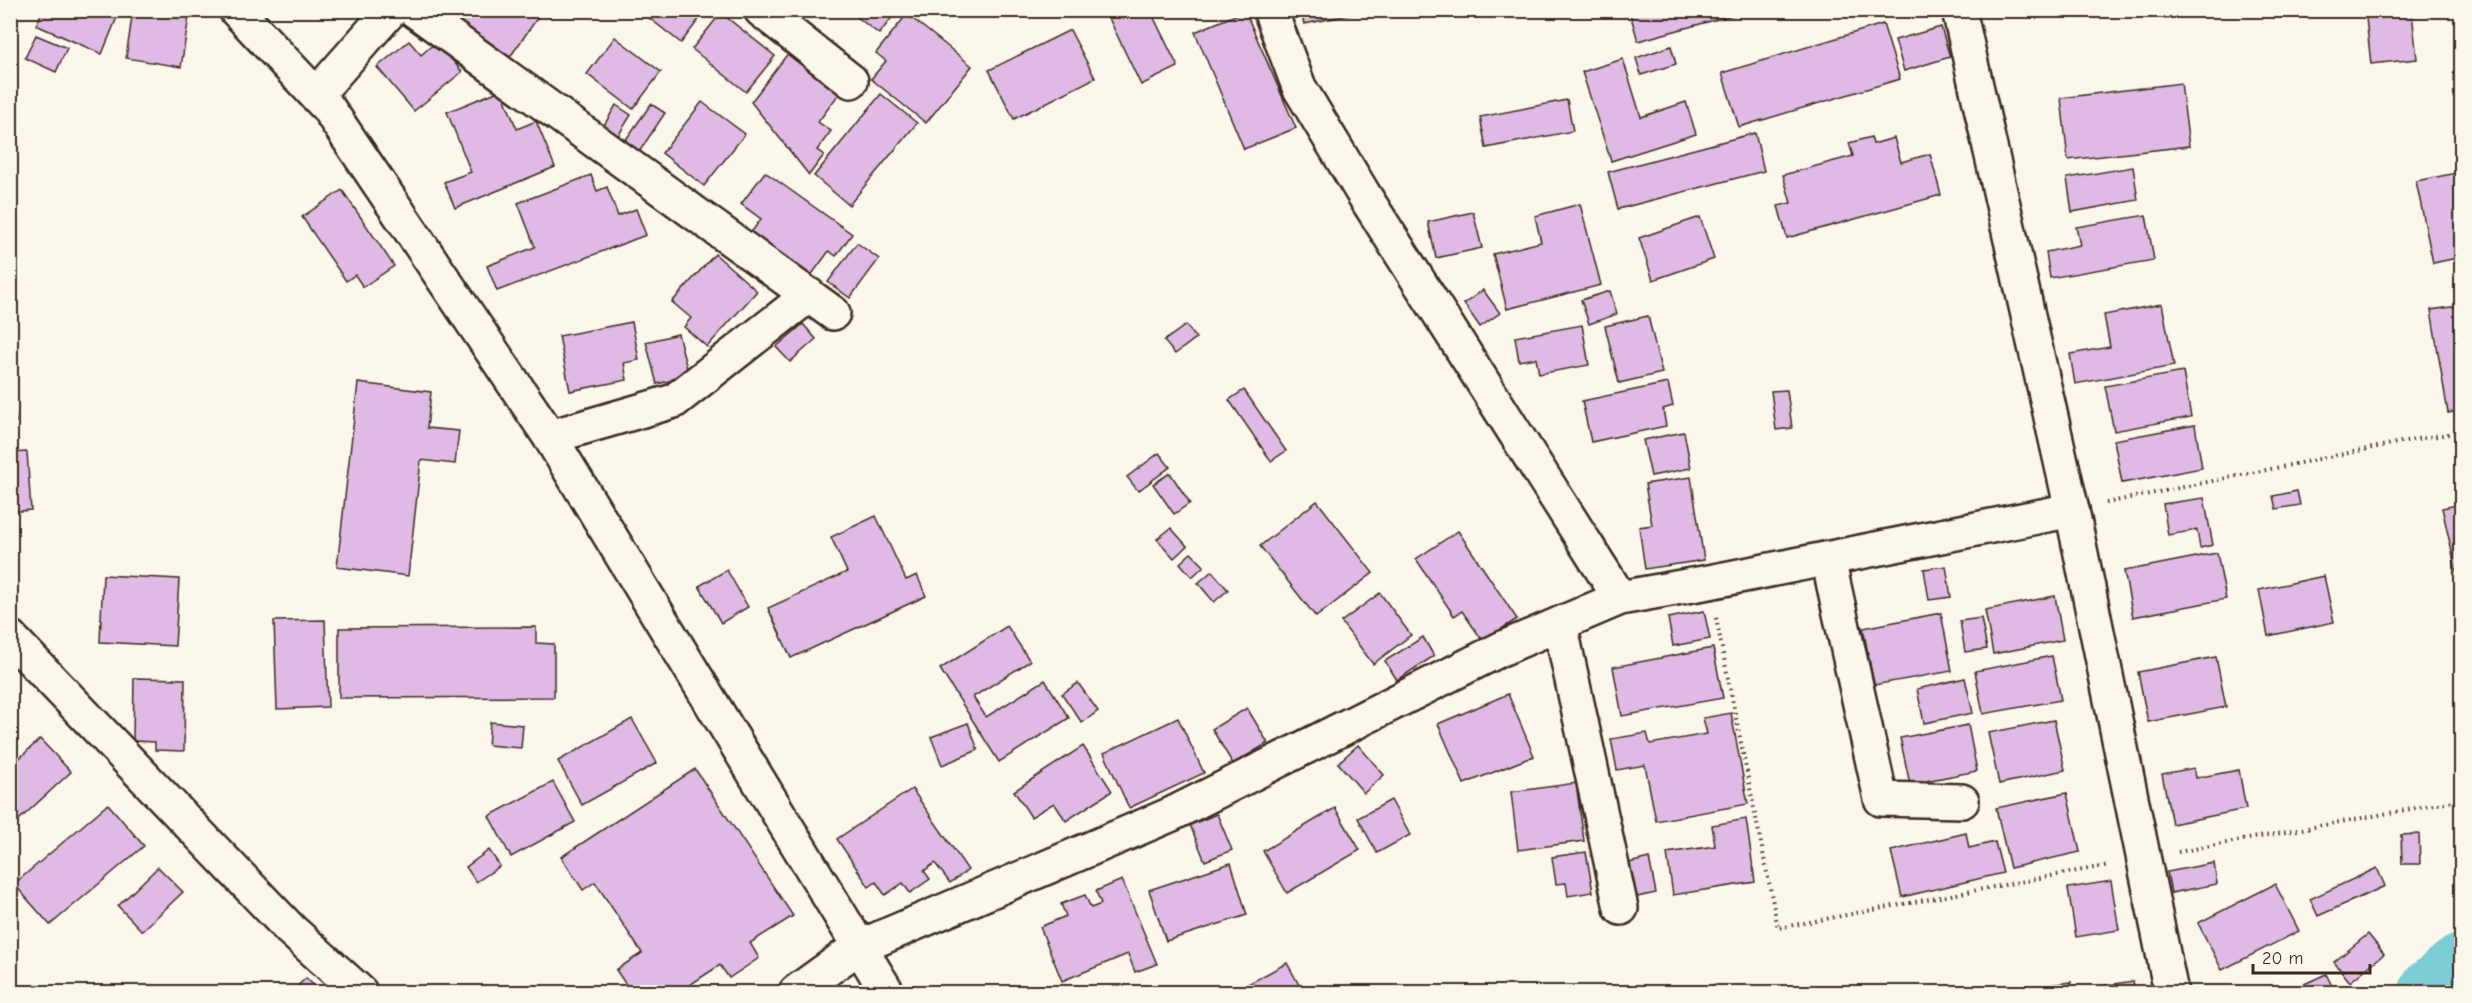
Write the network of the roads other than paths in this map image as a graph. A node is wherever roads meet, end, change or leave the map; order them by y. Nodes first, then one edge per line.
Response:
1 (236, 10) edge
2 (391, 10) edge
3 (414, 10) edge
4 (760, 10) edge
5 (1270, 10) edge
6 (1959, 10) edge
7 (851, 81) dead end
8 (316, 95) junction
9 (550, 437) junction
10 (2072, 510) junction
11 (1828, 559) junction
12 (1620, 598) junction
13 (1560, 624) junction
14 (10, 637) edge
15 (1962, 801) dead end
16 (1621, 908) dead end
17 (857, 948) junction
18 (360, 993) edge
19 (796, 993) edge
20 (887, 993) edge
21 (2171, 993) edge

1 - 8 street
2 - 8 street
3 - 9 street
4 - 7 street
5 - 12 street
6 - 10 street
8 - 9 street
9 - 17 street
10 - 11 street
10 - 21 street
11 - 12 street
11 - 15 street
12 - 13 street
13 - 16 street
13 - 17 street
14 - 18 street
17 - 19 street
17 - 20 street

